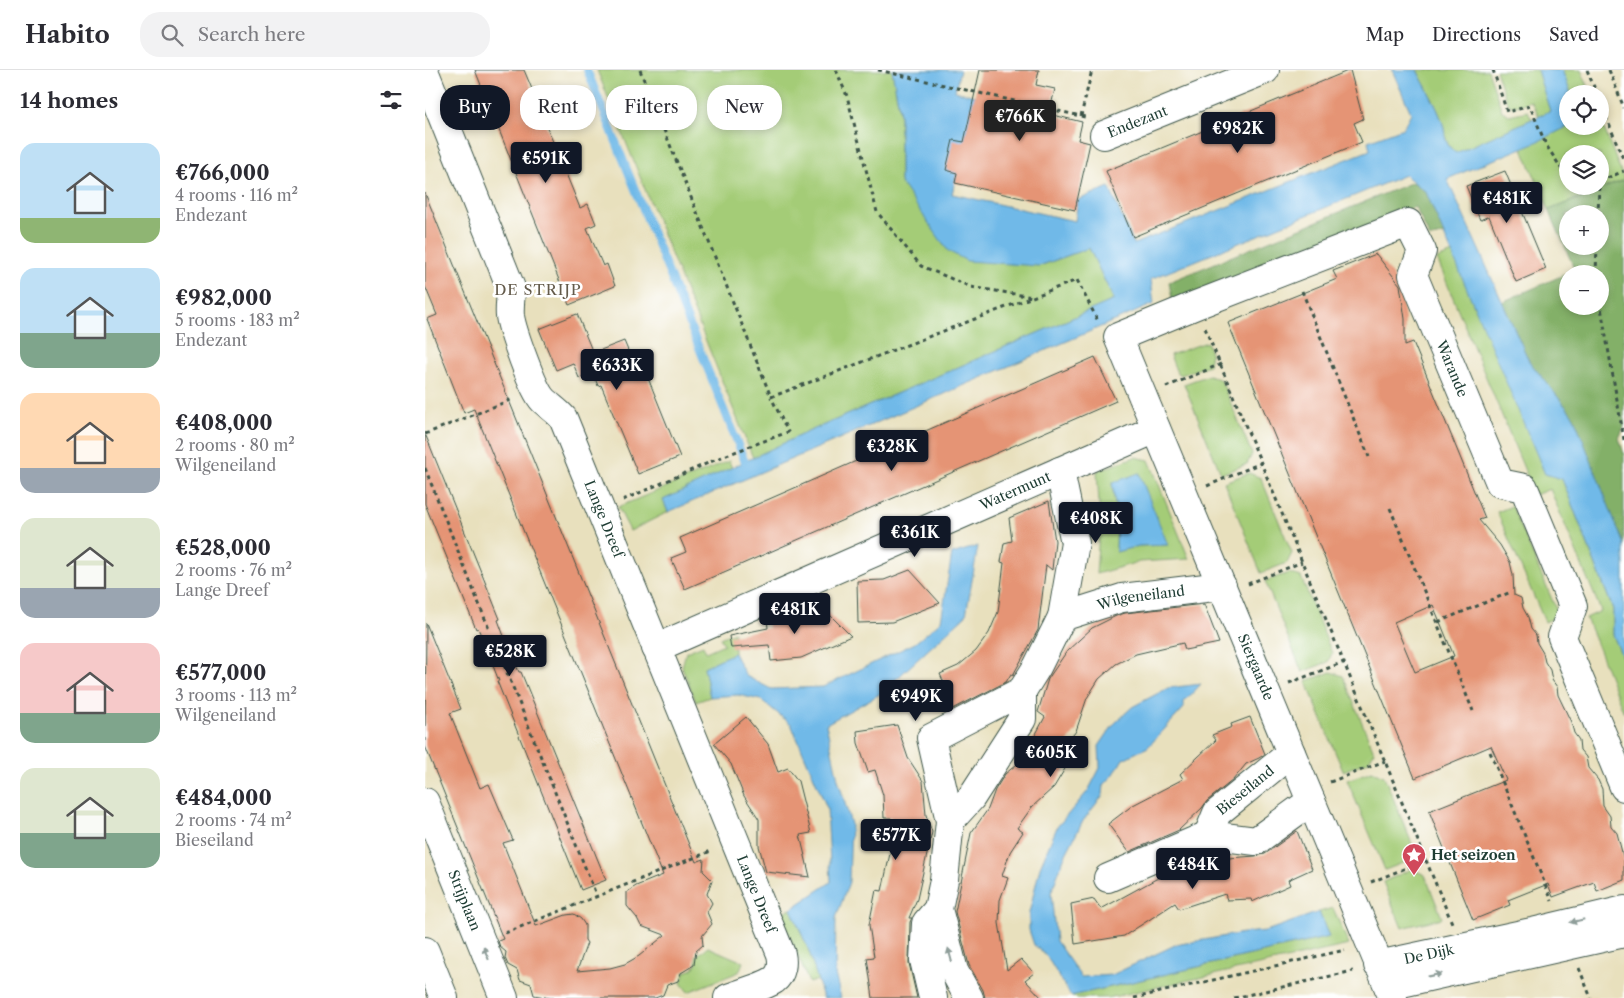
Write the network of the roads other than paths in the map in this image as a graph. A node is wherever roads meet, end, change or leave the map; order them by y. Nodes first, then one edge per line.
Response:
1 (1265, 70) edge
2 (425, 72) edge
3 (1227, 77) edge
4 (1104, 135) road end
5 (1109, 331) joint
6 (1156, 429) junction
7 (1060, 471) junction
8 (1224, 591) junction
9 (1062, 617) junction
10 (656, 648) junction
11 (1022, 691) junction
12 (1291, 753) junction
13 (1624, 787) edge
14 (1310, 798) junction
15 (425, 802) edge
16 (950, 821) junction
17 (1208, 835) junction
18 (1108, 878) dead end
19 (937, 909) junction
20 (1624, 910) edge
21 (1624, 933) edge
22 (425, 951) edge
23 (1382, 973) edge
24 (734, 997) edge
25 (444, 998) edge
26 (504, 998) edge
27 (933, 998) edge
28 (969, 998) edge

1 - 3 street, Endezant
2 - 10 street, Lange Dreef
3 - 4 street, Endezant
5 - 6 street, Siergaarde
5 - 13 street, Warande
6 - 7 street, Watermunt
6 - 8 street, Siergaarde
7 - 9 street
7 - 10 street, Watermunt
8 - 9 street, Wilgeneiland
8 - 12 street, Siergaarde
9 - 11 street
10 - 24 street, Lange Dreef
11 - 16 street
11 - 16 street
12 - 14 street, Siergaarde
12 - 17 street, Bieseiland
14 - 17 street, Bieseiland
14 - 23 street, Siergaarde
26 -> 15 street, Strijplaan
16 - 19 street
17 - 18 street
19 - 27 street
28 -> 19 street
20 -> 23 street, De Dijk
23 -> 21 street, De Dijk
22 - 25 street

